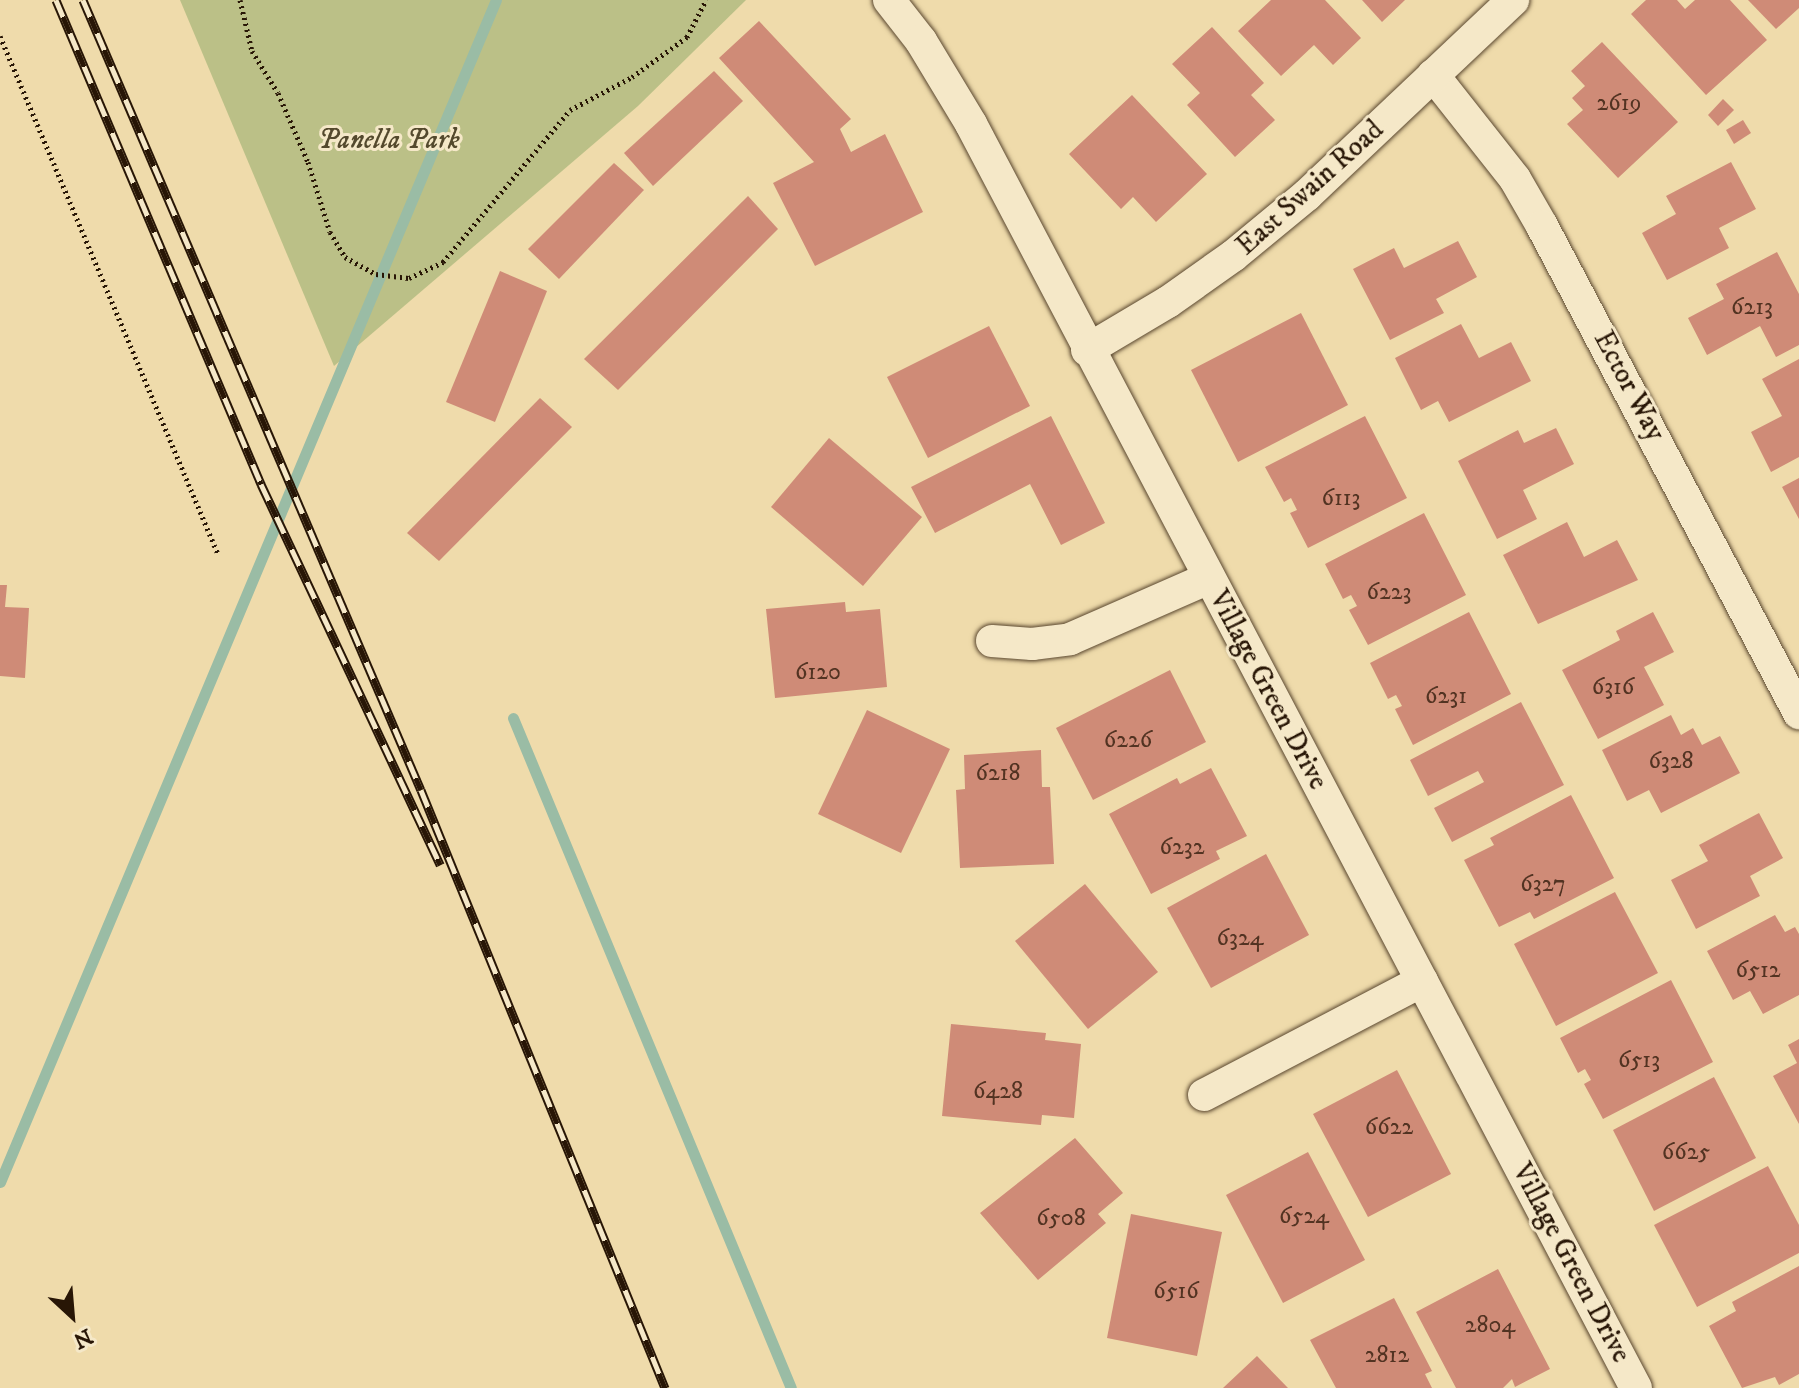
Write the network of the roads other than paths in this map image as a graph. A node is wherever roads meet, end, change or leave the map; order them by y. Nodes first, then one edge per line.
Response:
1 (889, 0) edge
2 (1513, 0) edge
3 (1433, 75) junction
4 (1087, 350) junction
5 (1209, 578) junction
6 (992, 641) dead end
7 (1799, 713) edge
8 (1422, 981) junction
9 (1204, 1095) dead end
10 (1636, 1388) edge

1 - 4 street, Village Green Drive
2 - 3 street, East Swain Road
3 - 4 street, East Swain Road
3 - 7 street, Ector Way
4 - 5 street, Village Green Drive
5 - 6 street
5 - 8 street, Village Green Drive
8 - 9 street
8 - 10 street, Village Green Drive

